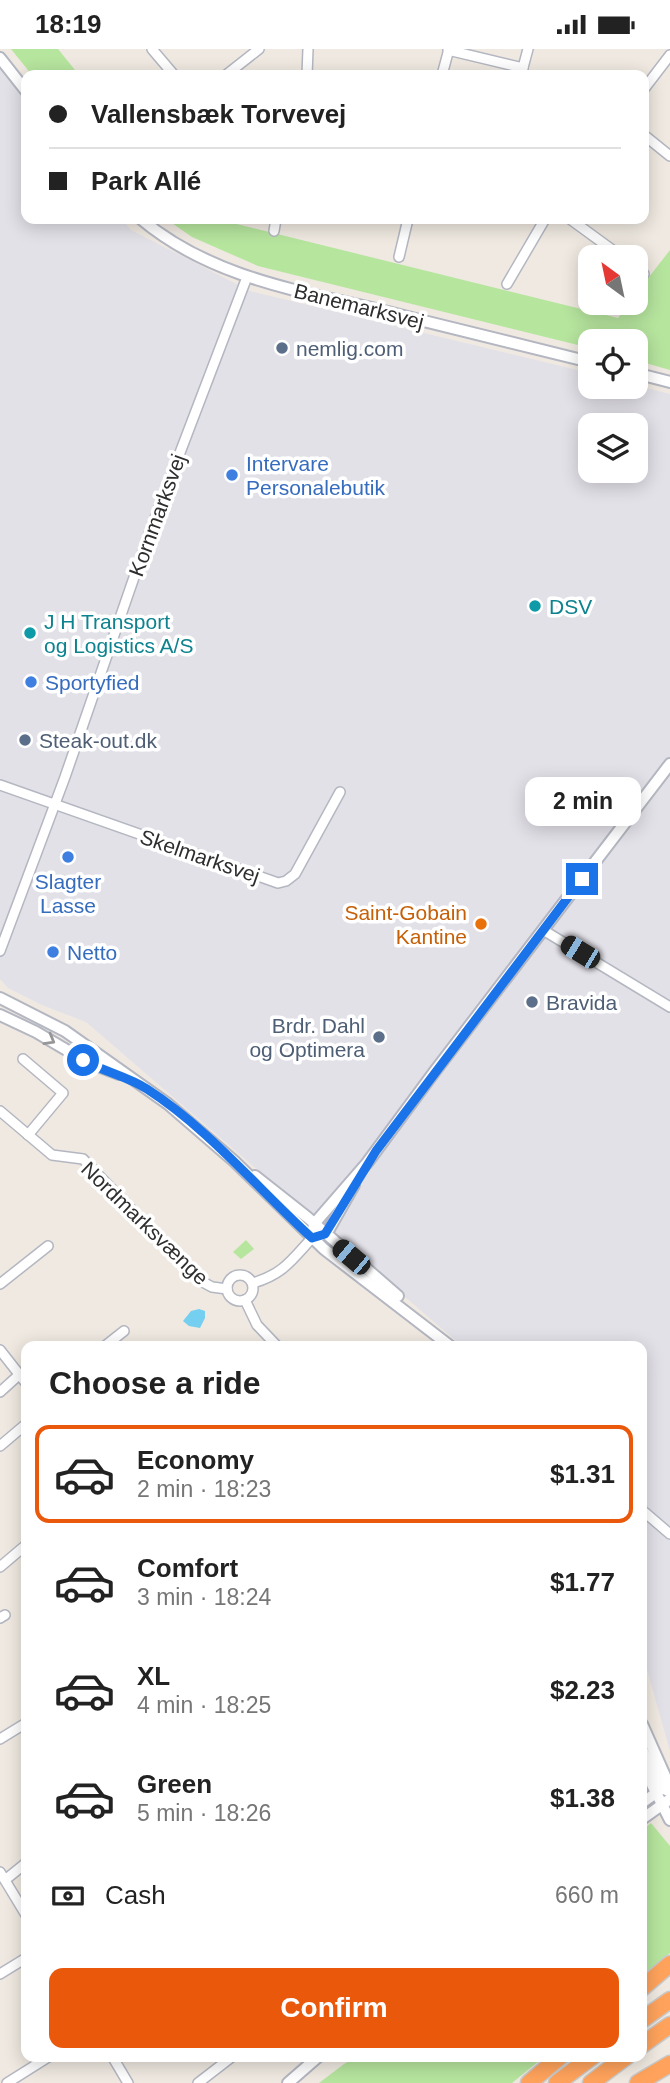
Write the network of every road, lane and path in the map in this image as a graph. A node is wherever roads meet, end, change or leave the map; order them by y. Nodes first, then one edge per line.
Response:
1 (152, 49) edge
2 (259, 49) edge
3 (308, 49) edge
4 (528, 49) edge
5 (448, 50) edge
6 (670, 55) edge
7 (0, 58) edge
8 (170, 70) edge
9 (232, 70) edge
10 (307, 70) edge
11 (443, 70) edge
12 (518, 70) edge
13 (522, 70) edge
14 (649, 82) edge
15 (21, 84) edge
16 (649, 139) edge
17 (670, 156) edge
18 (148, 224) edge
19 (275, 224) edge
20 (407, 224) edge
21 (542, 224) edge
22 (577, 224) edge
23 (274, 231) dead end
24 (606, 245) edge
25 (399, 257) dead end
26 (247, 277) junction
27 (507, 284) dead end
28 (578, 359) edge
29 (648, 376) edge
30 (670, 382) edge
31 (670, 764) edge
32 (0, 785) edge
33 (340, 792) dead end
34 (55, 805) junction
35 (543, 930) junction
36 (0, 951) edge
37 (0, 998) edge
38 (670, 1007) edge
39 (0, 1015) edge
40 (23, 1059) dead end
41 (128, 1077) junction
42 (0, 1111) edge
43 (28, 1135) junction
44 (234, 1161) junction
45 (367, 1163) junction
46 (314, 1224) junction
47 (325, 1234) junction
48 (312, 1238) junction
49 (48, 1246) dead end
50 (253, 1283) junction
51 (0, 1284) edge
52 (227, 1289) junction
53 (245, 1300) junction
54 (124, 1331) dead end
55 (111, 1341) edge
56 (272, 1341) edge
57 (444, 1341) edge
58 (445, 1341) edge
59 (0, 1350) edge
60 (20, 1374) joint
61 (0, 1392) edge
62 (21, 1427) edge
63 (0, 1446) edge
64 (647, 1514) edge
65 (670, 1534) edge
66 (21, 1549) edge
67 (0, 1567) edge
68 (21, 1726) edge
69 (647, 1738) edge
70 (0, 1739) edge
71 (647, 1758) edge
72 (647, 1771) edge
73 (667, 1794) edge
74 (647, 1801) edge
75 (647, 1814) edge
76 (670, 1820) edge
77 (21, 1866) edge
78 (3, 1876) edge
79 (21, 1907) edge
80 (21, 1961) edge
81 (670, 1964) edge
82 (0, 1974) edge
83 (647, 1984) edge
84 (670, 2000) edge
85 (647, 2016) edge
86 (670, 2025) edge
87 (647, 2041) edge
88 (40, 2062) edge
89 (116, 2062) edge
90 (225, 2062) edge
91 (312, 2062) edge
92 (319, 2062) edge
93 (554, 2062) edge
94 (585, 2062) edge
95 (620, 2062) edge
96 (670, 2064) edge
97 (300, 2073) junction
98 (7, 2083) edge
99 (128, 2083) edge
100 (198, 2083) edge
101 (288, 2083) edge
102 (529, 2083) edge
103 (557, 2083) edge
104 (591, 2083) edge
105 (638, 2083) edge

1 - 8 street
2 - 9 street
3 - 10 street
4 - 13 street
5 - 11 street
5 - 12 street
6 - 14 street
7 - 15 street
16 - 17 street
18 - 26 street, Banemarksvej
19 - 23 street
20 - 25 street
21 - 27 street
22 - 24 street
26 - 28 street, Banemarksvej
26 - 34 street, Kornmarksvej
29 - 30 street
31 - 35 street
32 - 34 street, Skelmarksvej
33 - 34 street, Skelmarksvej
34 - 36 street, Kornmarksvej
35 - 38 street
35 - 45 street
37 - 41 street
39 -> 41 street
40 - 43 street
41 - 44 street
42 - 43 street, Nordmarksvænge
43 - 52 street, Nordmarksvænge
44 - 46 street
44 - 48 street
45 - 46 street
45 - 47 street
46 - 47 street
46 - 48 street
47 - 48 street
47 - 58 street
48 - 50 street
48 - 57 street
49 - 51 street
50 - 52 street
50 - 53 street
52 - 53 street
53 - 56 street
54 - 55 street
59 - 60 street
60 - 61 street
62 - 63 street
64 - 65 street
66 - 67 street
68 - 70 street
69 - 73 street
71 - 73 street
72 - 73 street
73 - 74 street
73 - 75 street
73 - 76 street
77 - 78 street
78 - 79 street
80 - 82 street
81 - 83 highway
84 - 85 highway
86 - 87 highway
88 - 98 street
89 - 99 street
90 - 100 street
91 - 97 street
92 - 97 street
93 - 102 highway
94 - 103 highway
95 - 104 highway
96 - 105 highway
97 - 101 street

